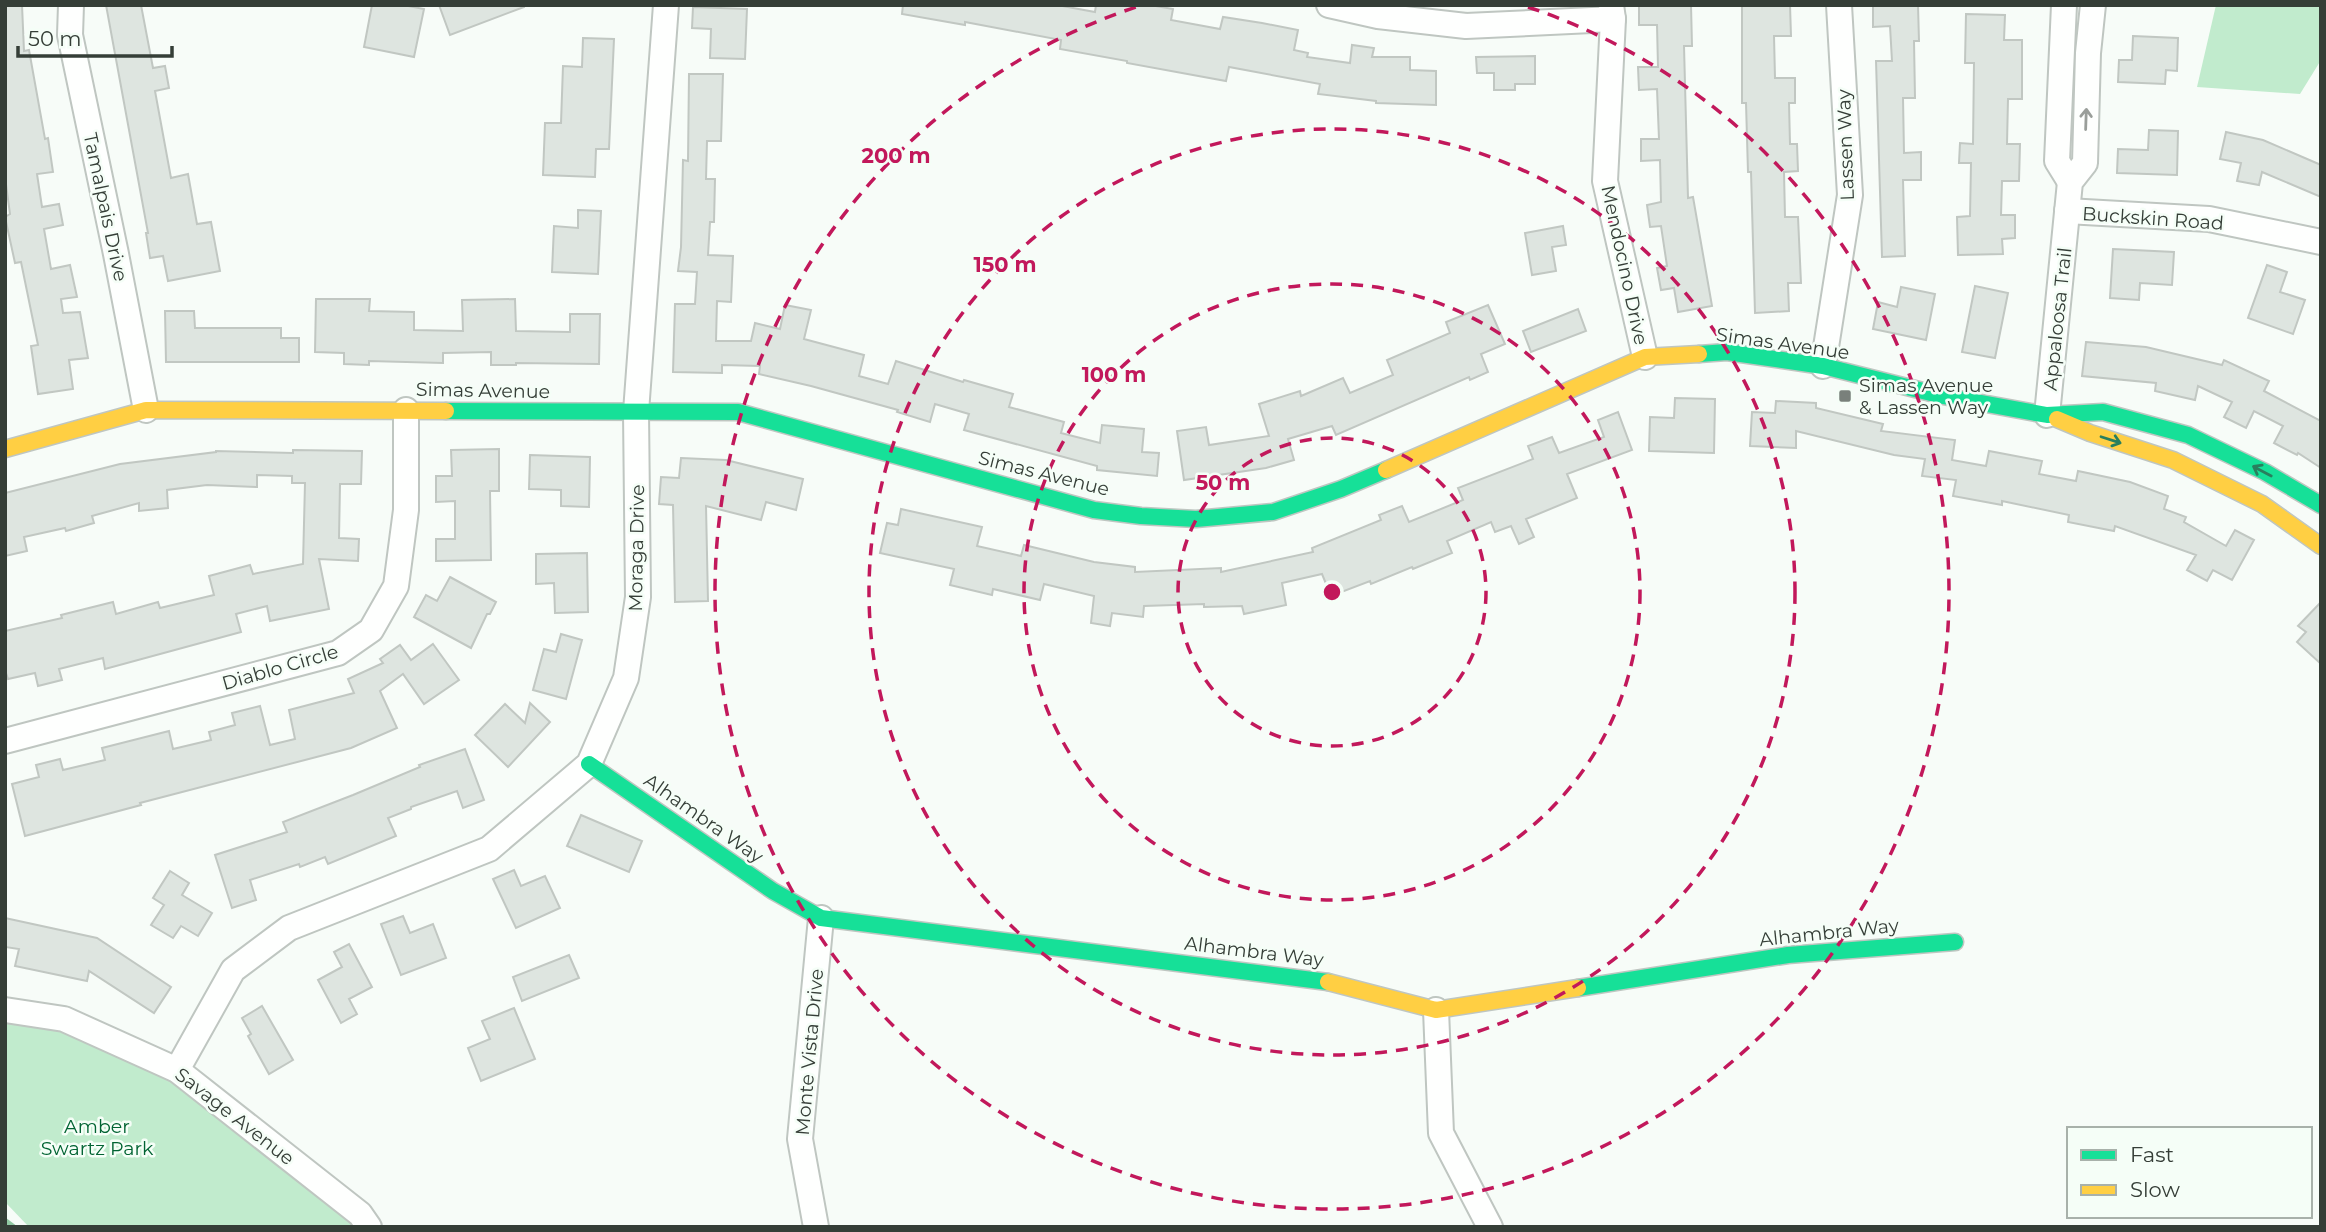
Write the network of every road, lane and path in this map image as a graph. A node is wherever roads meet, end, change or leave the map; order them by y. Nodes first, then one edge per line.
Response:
1 (71, 5) edge
2 (666, 5) edge
3 (1329, 5) edge
4 (1839, 5) edge
5 (2064, 5) edge
6 (2094, 5) edge
7 (1612, 12) edge
8 (2070, 182) junction
9 (2067, 211) junction
10 (2321, 242) edge
11 (1645, 356) junction
12 (1823, 366) junction
13 (146, 410) junction
14 (405, 410) junction
15 (636, 412) junction
16 (2047, 415) junction
17 (5, 449) edge
18 (2321, 505) edge
19 (2321, 546) edge
20 (5, 741) edge
21 (589, 764) junction
22 (821, 918) junction
23 (1955, 942) dead end
24 (5, 1010) edge
25 (1436, 1010) junction
26 (177, 1070) junction
27 (369, 1227) edge
28 (816, 1227) edge
29 (1490, 1227) edge

1 - 13 street, Tamalpais Drive
2 - 15 street, Moraga Drive
3 - 7 street
4 - 12 street, Lassen Way
5 - 8 street, Appaloosa Trail
8 -> 6 street, Appaloosa Trail
7 - 11 street, Mendocino Drive
8 - 9 street, Appaloosa Trail
9 - 10 street, Buckskin Road
9 - 16 street, Appaloosa Trail
11 - 12 street, Simas Avenue
11 - 15 street, Simas Avenue
12 - 16 street, Simas Avenue
13 - 14 street, Simas Avenue
13 - 17 street, Simas Avenue
14 - 15 street, Simas Avenue
14 - 20 street, Diablo Circle
15 - 21 street, Moraga Drive
18 -> 16 street, Simas Avenue
16 -> 19 street, Simas Avenue
21 - 22 street, Alhambra Way
21 - 26 street, Moraga Drive
22 - 25 street, Alhambra Way
22 - 28 street, Monte Vista Drive
23 - 25 street, Alhambra Way
24 - 26 street, Savage Avenue
25 - 29 street
26 - 27 street, Savage Avenue

